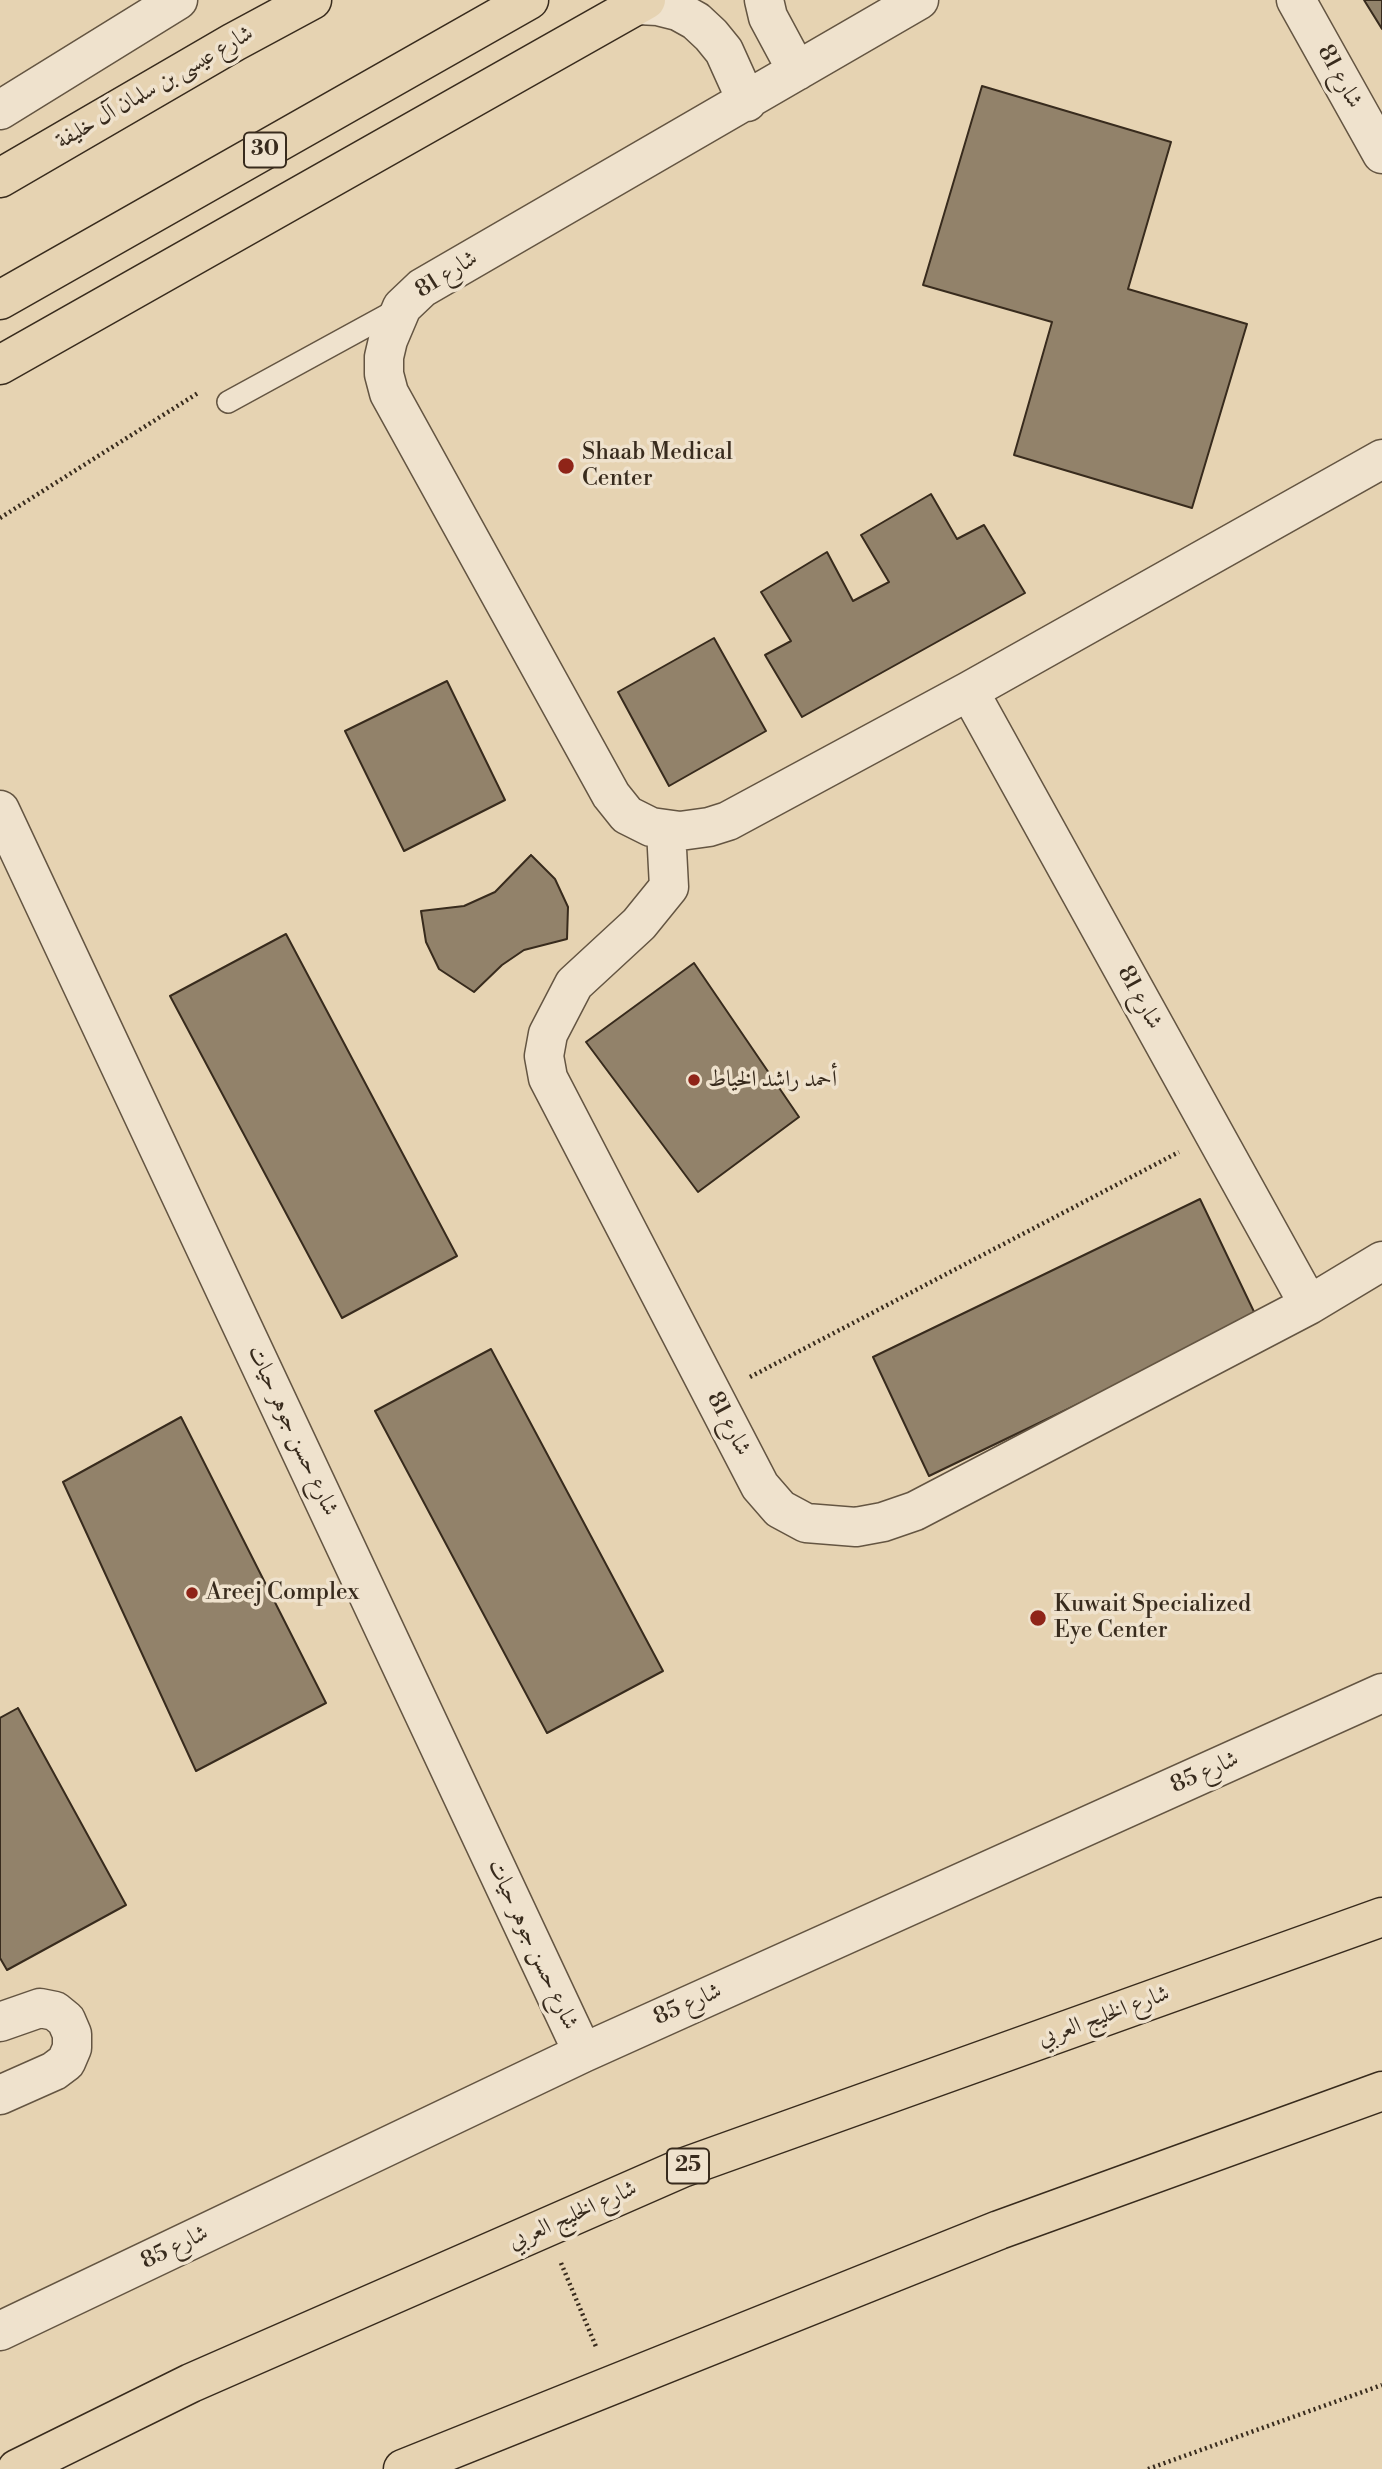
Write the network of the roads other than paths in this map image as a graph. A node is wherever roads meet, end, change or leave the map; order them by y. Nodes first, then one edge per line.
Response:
1 (178, 0) edge
2 (312, 0) edge
3 (529, 0) edge
4 (764, 0) edge
5 (919, 0) edge
6 (1296, 0) edge
7 (641, 3) edge
8 (797, 71) junction
9 (747, 102) junction
10 (0, 110) edge
11 (1382, 154) edge
12 (0, 178) edge
13 (0, 300) edge
14 (402, 307) junction
15 (0, 365) edge
16 (228, 402) road end
17 (1382, 459) edge
18 (969, 691) junction
19 (0, 810) edge
20 (666, 830) junction
21 (1382, 1261) edge
22 (1309, 1305) junction
23 (1382, 1693) edge
24 (1382, 1917) edge
25 (0, 2022) edge
26 (583, 2053) junction
27 (1382, 2091) edge
28 (0, 2095) edge
29 (0, 2332) edge
30 (17, 2469) edge
31 (403, 2469) edge

1 - 10 street
2 - 12 main road, شارع عيسى بن سلمان آل خليفة
3 - 13 main road, 30
4 - 8 street
5 - 8 street, شارع 81
6 - 11 street, شارع 81
7 - 9 street
7 - 15 main road
8 - 9 street, شارع 81
9 - 14 street, شارع 81
14 - 16 lane
14 - 20 street, شارع 81
17 - 18 street, شارع 81
18 - 20 street, شارع 81
18 - 22 street, شارع 81
19 - 26 street, شارع حسن جوهر حيات
20 - 22 street, شارع 81
21 - 22 street, شارع 81
23 - 26 street, شارع 85
24 - 30 main road, شارع الخليج العربي / 25
25 - 28 street
26 - 29 street, شارع 85
27 - 31 main road

